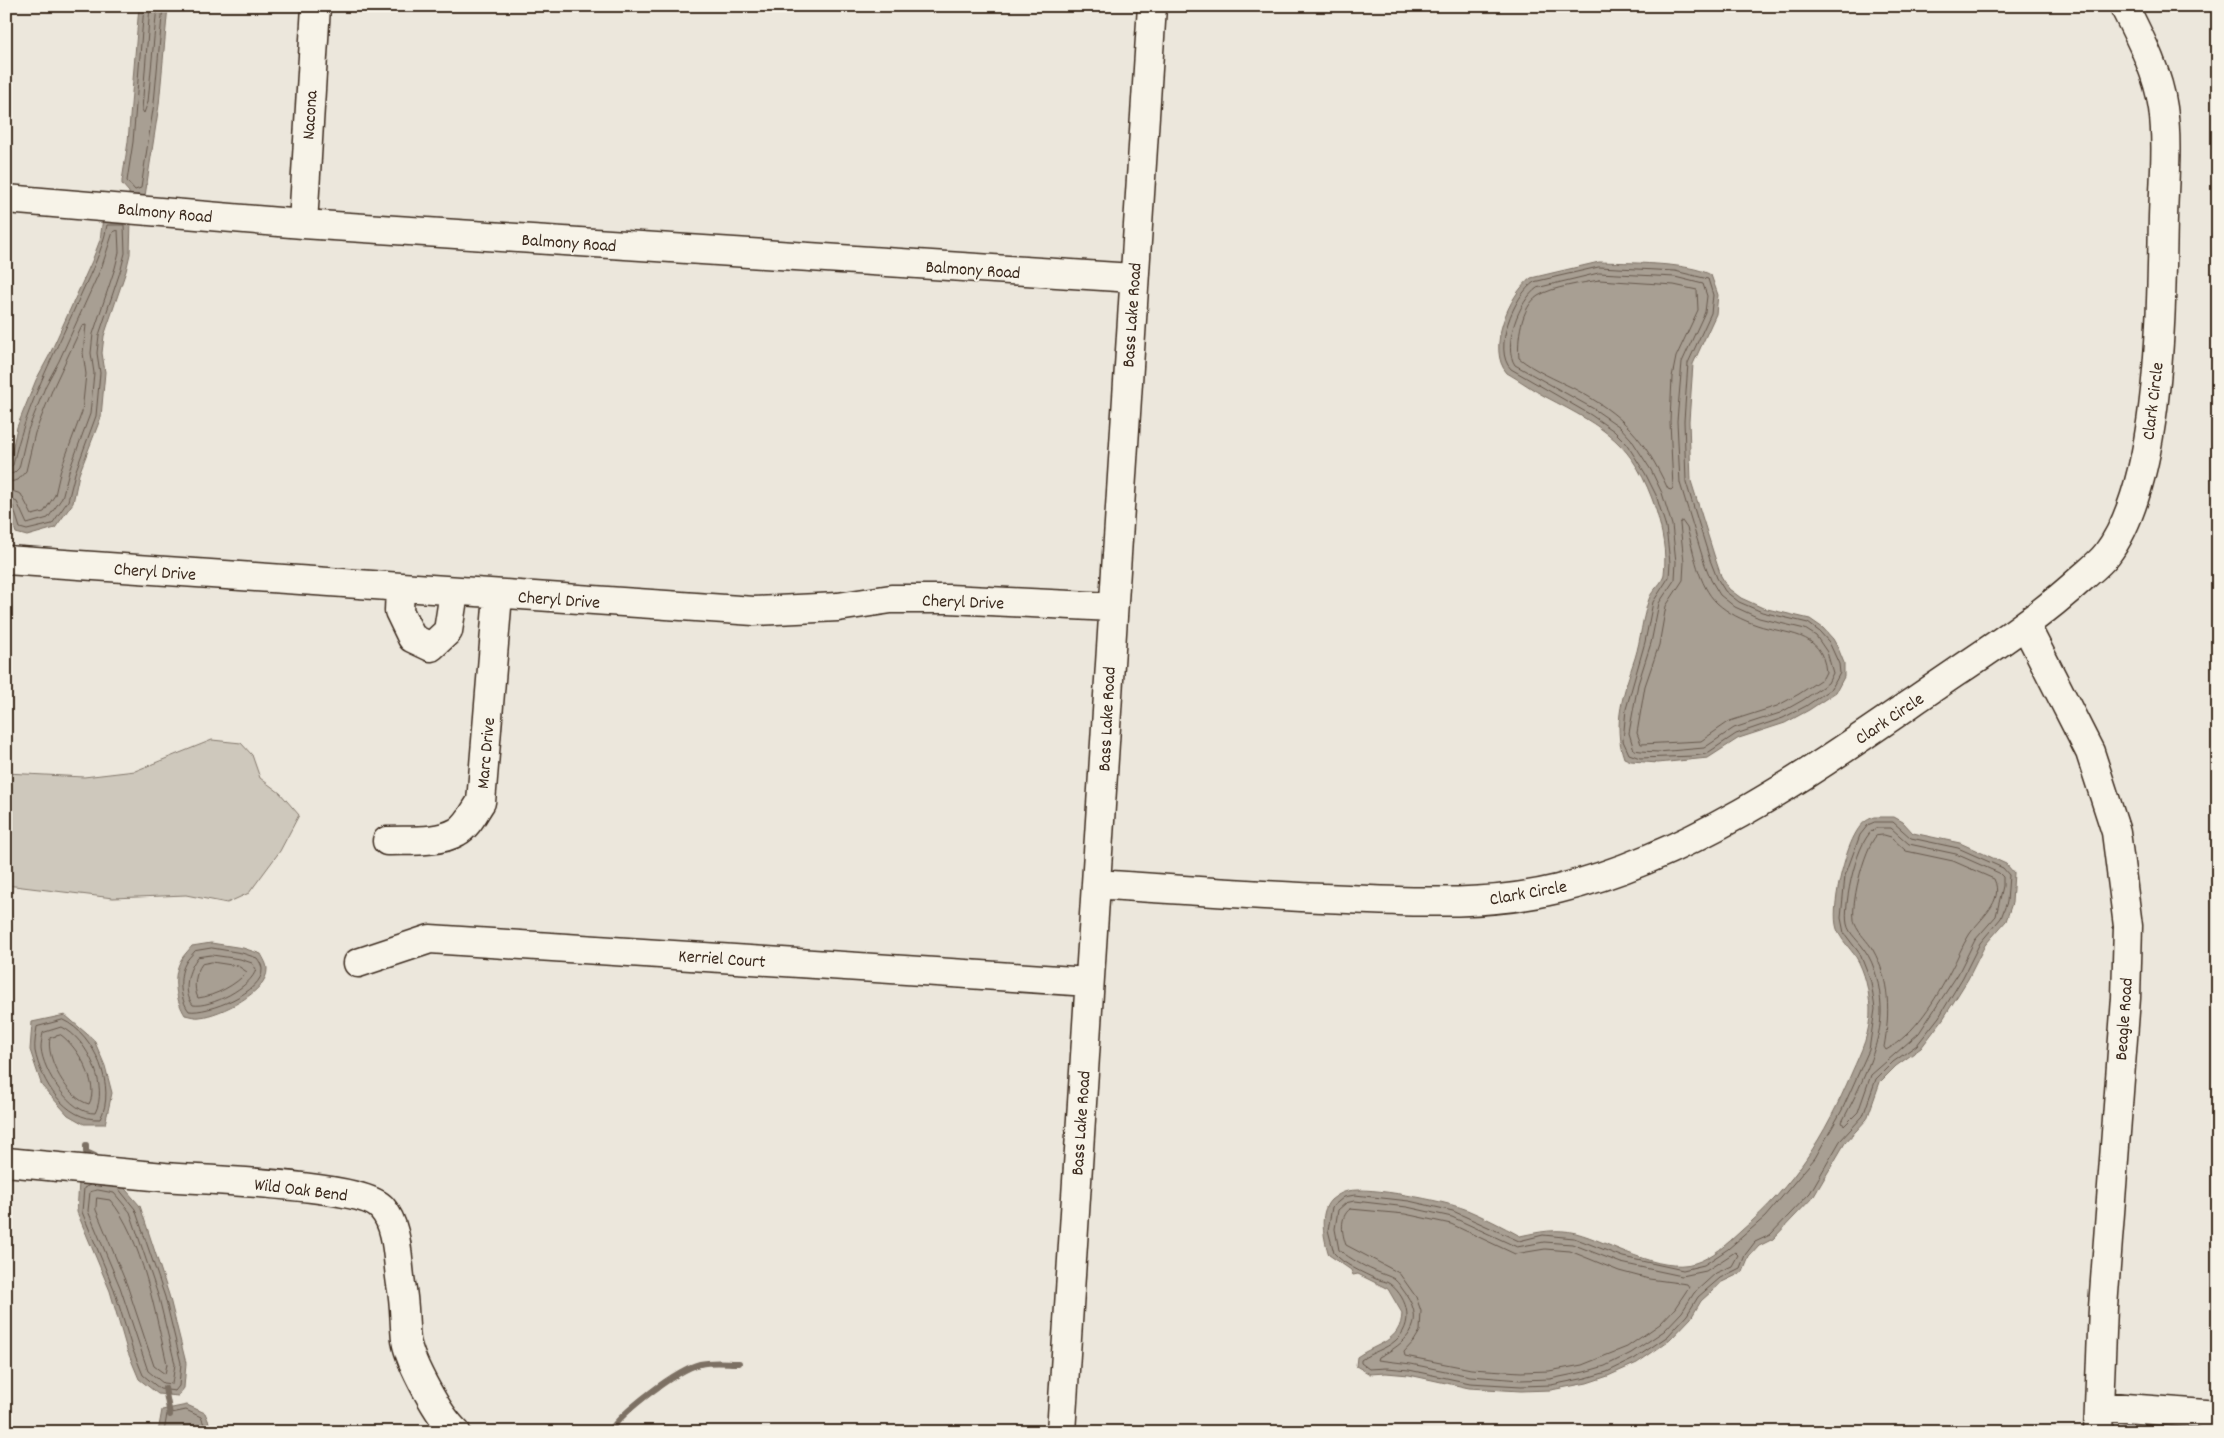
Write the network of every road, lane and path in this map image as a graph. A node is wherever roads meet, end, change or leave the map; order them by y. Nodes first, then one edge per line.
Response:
1 (316, 6) edge
2 (1152, 6) edge
3 (2124, 6) edge
4 (6, 199) edge
5 (303, 224) junction
6 (1133, 278) junction
7 (6, 560) edge
8 (400, 588) junction
9 (454, 592) junction
10 (498, 595) junction
11 (1112, 607) junction
12 (2026, 626) junction
13 (387, 841) dead end
14 (1096, 884) junction
15 (358, 963) dead end
16 (1089, 982) junction
17 (6, 1162) edge
18 (2218, 1415) edge
19 (2098, 1419) edge
20 (456, 1432) edge
21 (1061, 1432) edge

1 - 5 street, Nacona
2 - 6 street, Bass Lake Road
3 - 12 street, Clark Circle
4 - 5 street, Balmony Road
5 - 6 street, Balmony Road
6 - 11 street, Bass Lake Road
7 - 8 street, Cheryl Drive
8 - 9 street, Cheryl Drive
8 - 9 street
9 - 10 street, Cheryl Drive
10 - 11 street, Cheryl Drive
10 - 13 street, Marc Drive
11 - 14 street, Bass Lake Road
12 - 14 street, Clark Circle
12 - 19 street, Beagle Road
14 - 16 street, Bass Lake Road
15 - 16 street, Kerriel Court
16 - 21 street, Bass Lake Road
17 - 20 street, Wild Oak Bend
18 - 19 street

